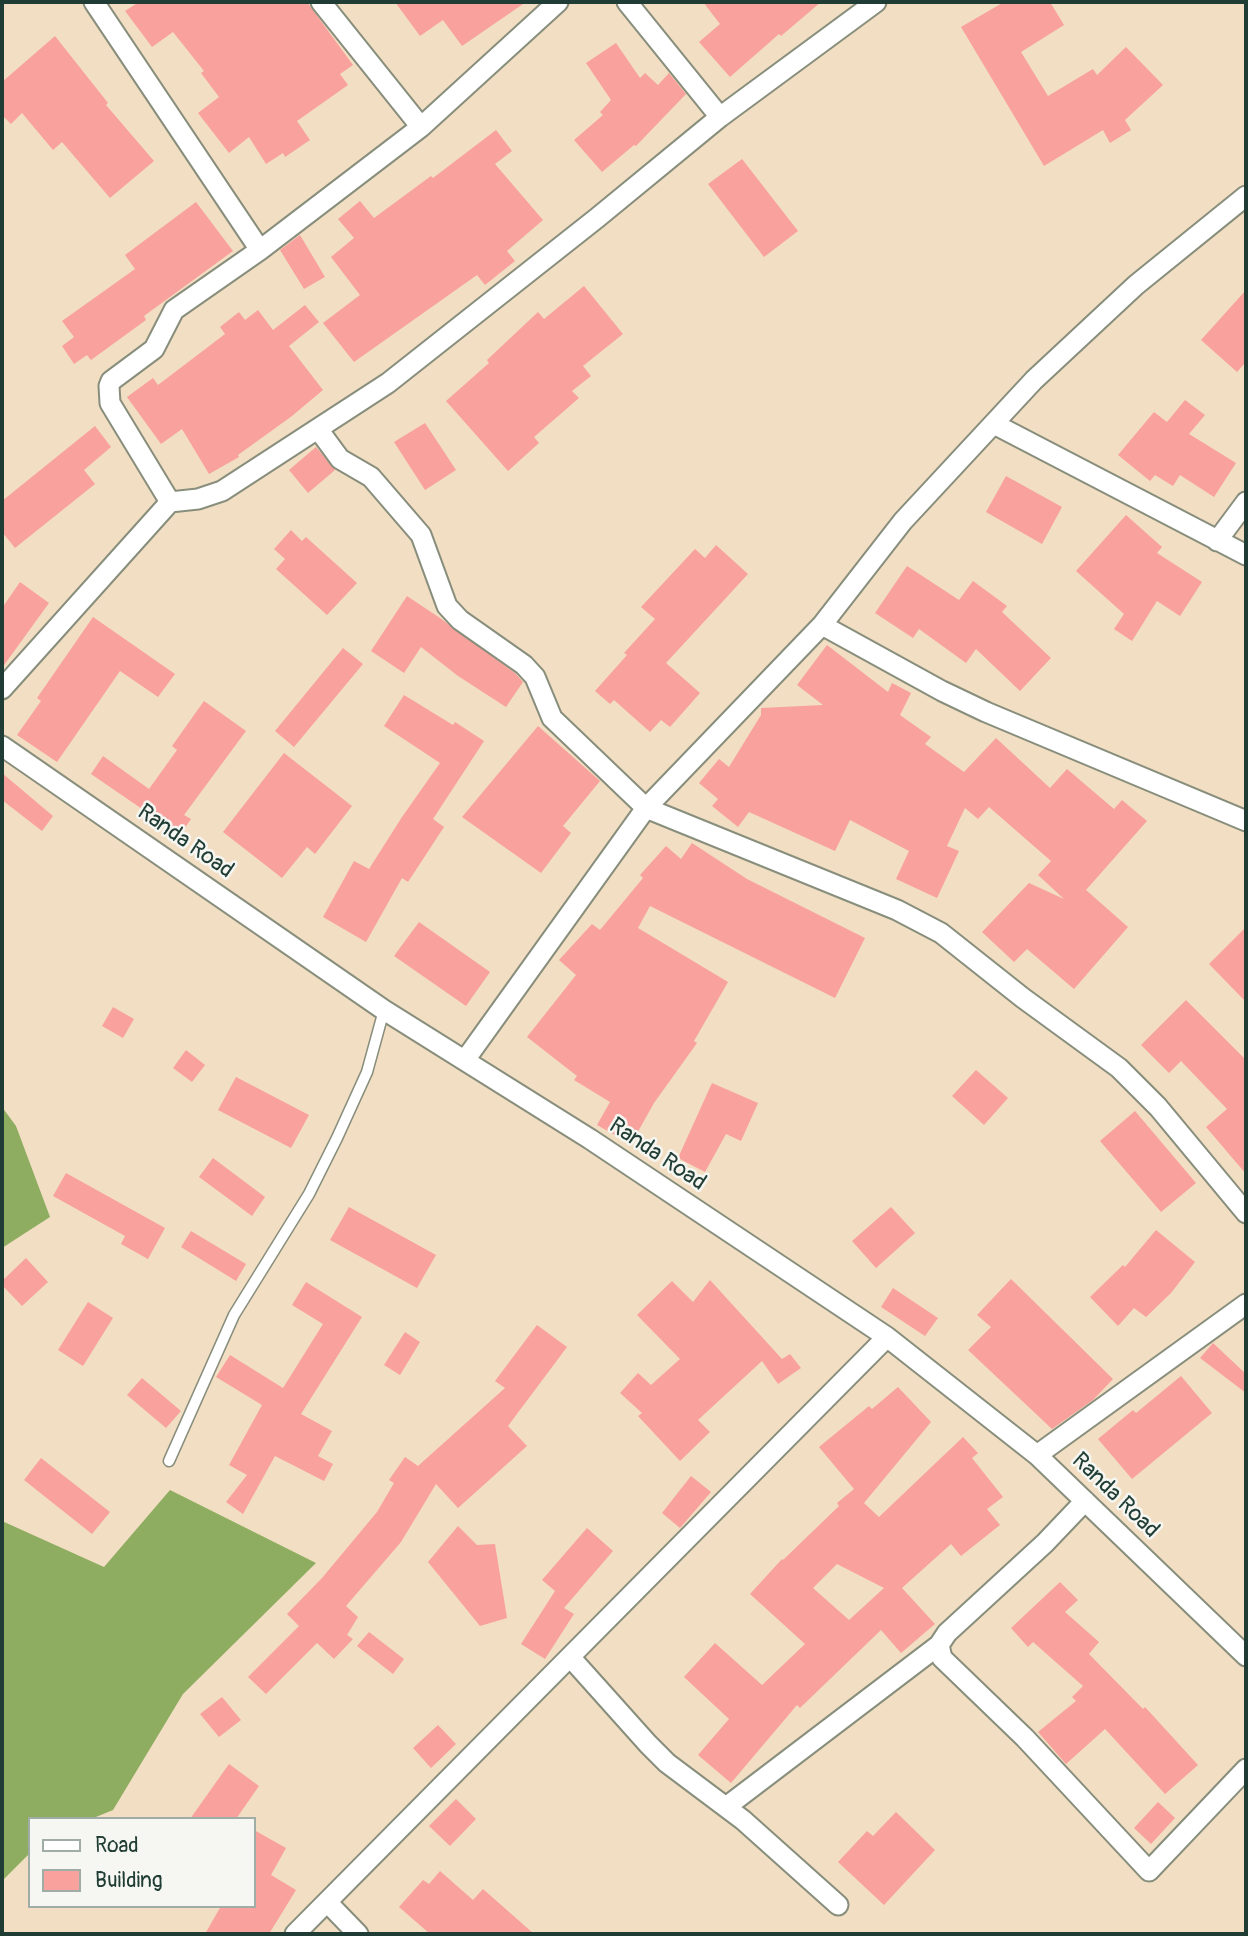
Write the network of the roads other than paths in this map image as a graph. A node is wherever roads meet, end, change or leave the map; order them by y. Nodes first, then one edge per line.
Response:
1 (94, 2) edge
2 (321, 2) edge
3 (558, 2) edge
4 (627, 2) edge
5 (876, 2) edge
6 (720, 117) junction
7 (421, 127) junction
8 (1245, 201) edge
9 (260, 250) junction
10 (994, 424) junction
11 (318, 429) junction
12 (170, 502) junction
13 (1246, 502) edge
14 (1217, 541) junction
15 (1246, 555) edge
16 (822, 625) junction
17 (2, 690) edge
18 (2, 746) edge
19 (646, 808) junction
20 (1246, 821) edge
21 (384, 1010) junction
22 (465, 1060) junction
23 (1246, 1213) edge
24 (1246, 1304) edge
25 (887, 1337) junction
26 (1037, 1455) junction
27 (169, 1461) dead end
28 (1085, 1501) junction
29 (939, 1645) junction
30 (1246, 1656) edge
31 (571, 1658) junction
32 (1246, 1769) edge
33 (726, 1807) junction
34 (327, 1902) junction
35 (838, 1905) dead end
36 (295, 1934) edge
37 (358, 1934) edge

1 - 9 street
2 - 7 street
3 - 7 street
4 - 6 street
5 - 6 street
6 - 11 street
7 - 9 street
8 - 10 street
9 - 12 street
10 - 14 street
10 - 16 street
11 - 12 street
11 - 19 street
12 - 17 street
13 - 14 street
14 - 15 street
16 - 19 street
16 - 20 street
18 - 21 street, Randa Road
19 - 22 street
19 - 23 street
21 - 22 street, Randa Road
21 - 27 lane
22 - 25 street, Randa Road
24 - 26 street
25 - 26 street, Randa Road
25 - 31 street
26 - 28 street, Randa Road
28 - 29 street
28 - 30 street, Randa Road
29 - 32 street
29 - 33 street
31 - 33 street
31 - 34 street
33 - 35 street
34 - 36 street
34 - 37 street

